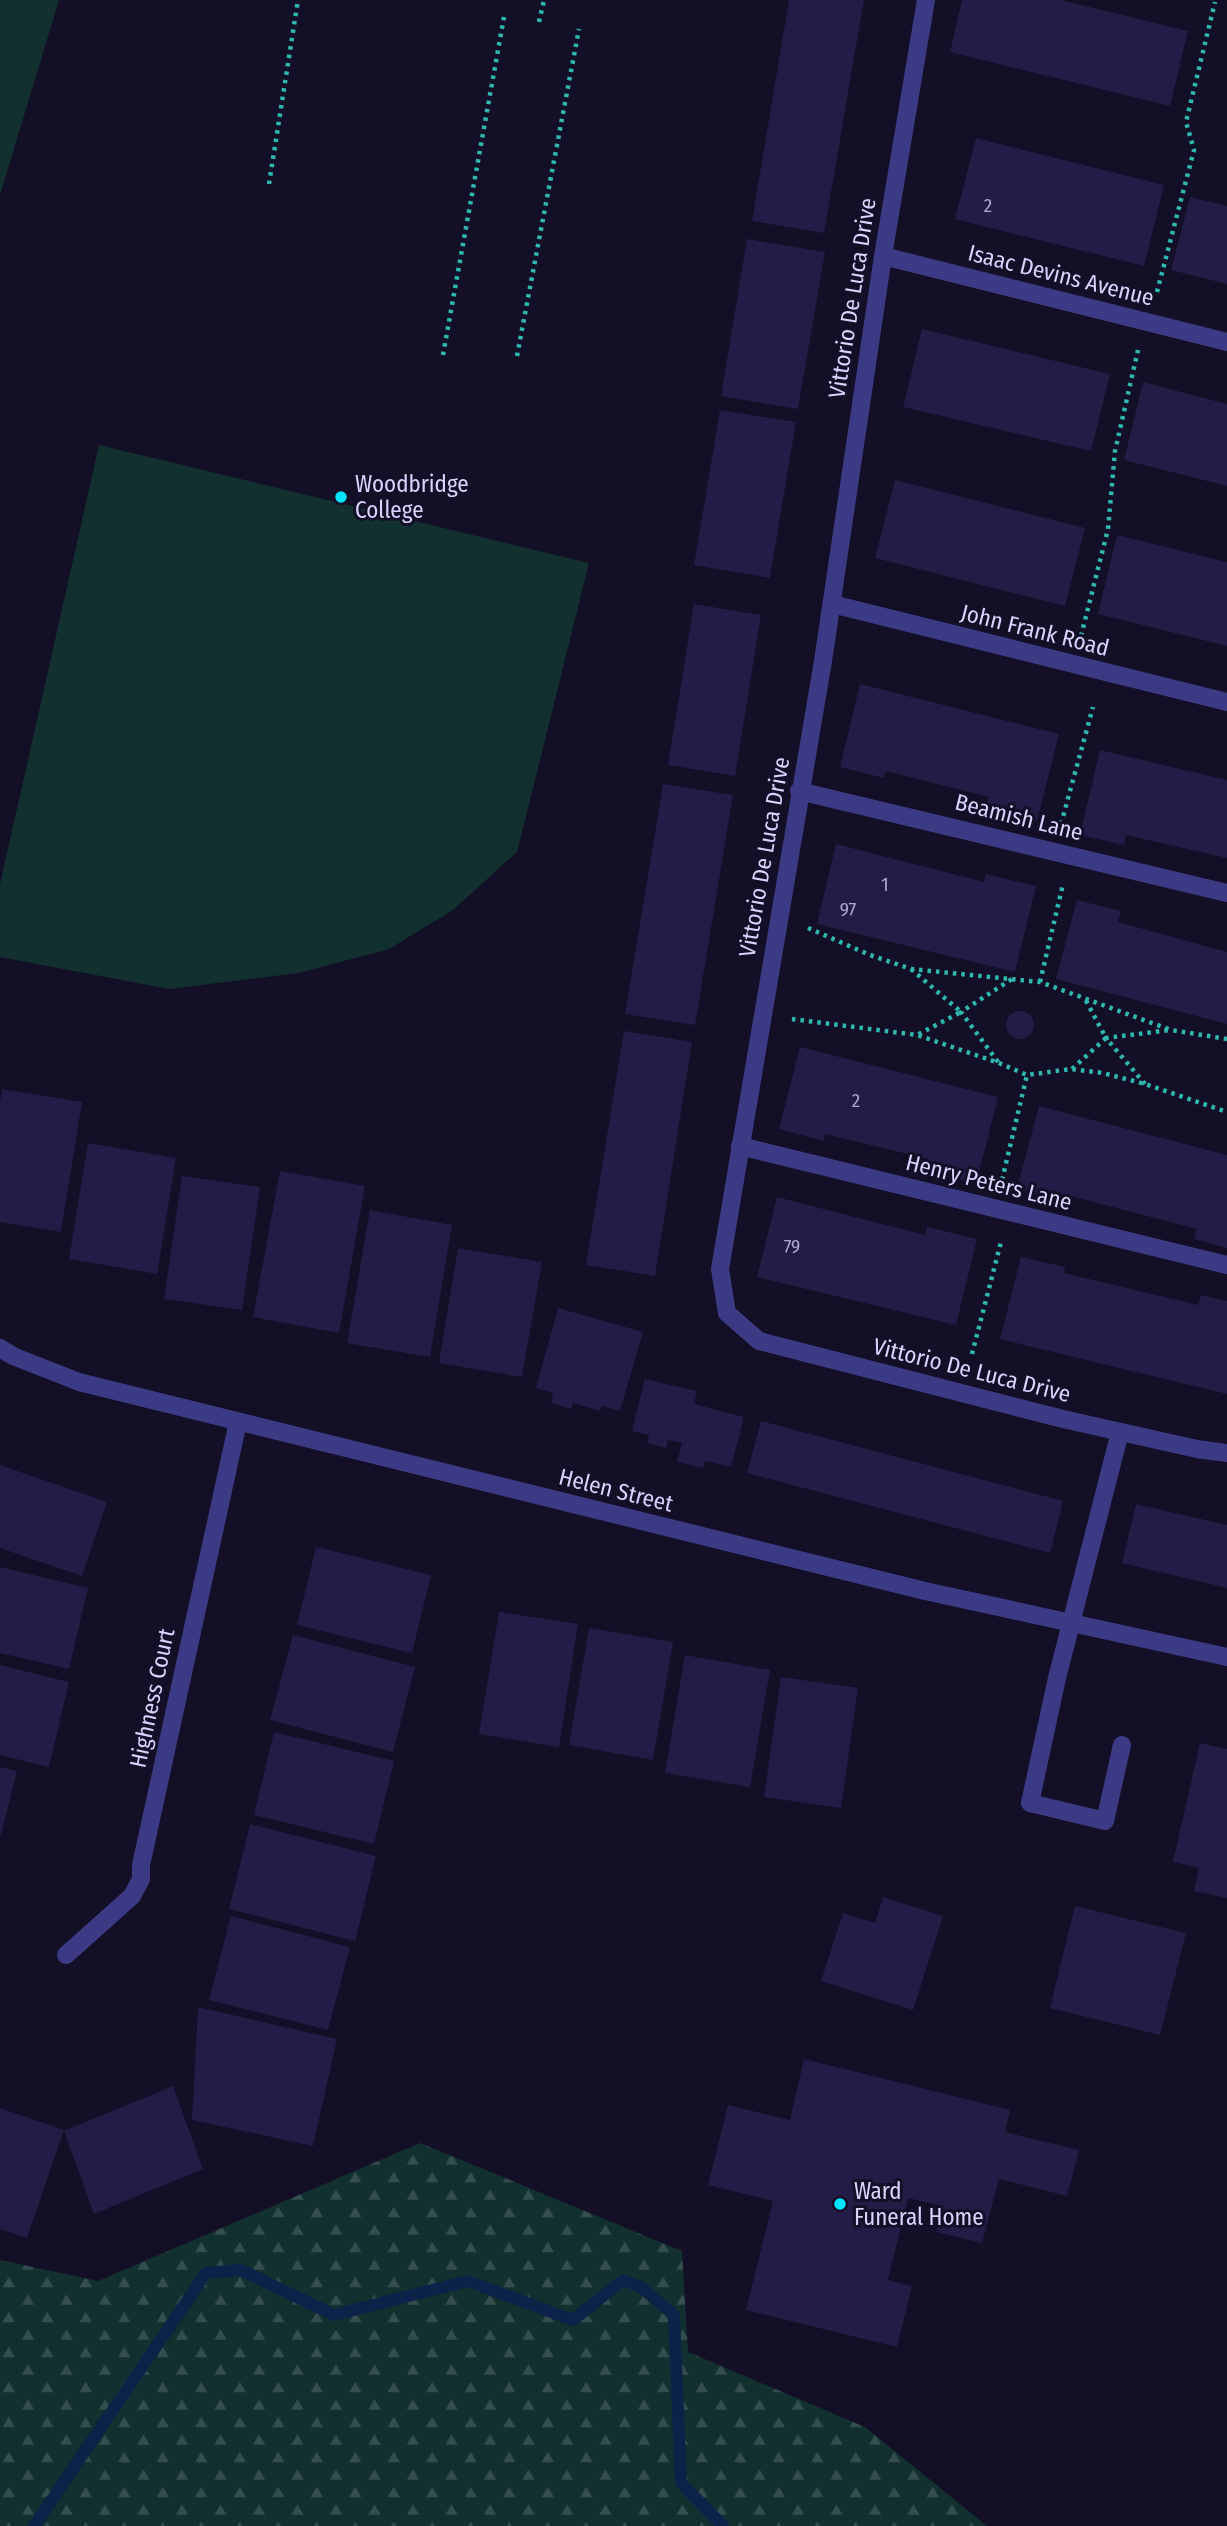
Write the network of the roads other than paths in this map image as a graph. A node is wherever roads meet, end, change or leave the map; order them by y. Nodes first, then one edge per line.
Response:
1 (926, 0) edge
2 (883, 256) junction
3 (1227, 342) edge
4 (832, 604) junction
5 (1227, 702) edge
6 (799, 791) junction
7 (1227, 892) edge
8 (740, 1146) junction
9 (1227, 1265) edge
10 (0, 1348) edge
11 (238, 1422) junction
12 (1120, 1432) junction
13 (1227, 1452) edge
14 (1071, 1622) junction
15 (1227, 1657) edge
16 (1122, 1745) dead end
17 (65, 1955) dead end

1 - 2 street, Vittorio De Luca Drive
2 - 3 street, Isaac Devins Avenue
2 - 4 street, Vittorio De Luca Drive
4 - 5 street, John Frank Road
4 - 6 street, Vittorio De Luca Drive
6 - 7 street, Beamish Lane
6 - 8 street, Vittorio De Luca Drive
8 - 9 street, Henry Peters Lane
8 - 12 street, Vittorio De Luca Drive
10 - 11 street, Helen Street
11 - 14 street, Helen Street
11 - 17 street, Highness Court
12 - 13 street, Vittorio De Luca Drive
12 - 14 street
14 - 15 street, Helen Street
14 - 16 street

